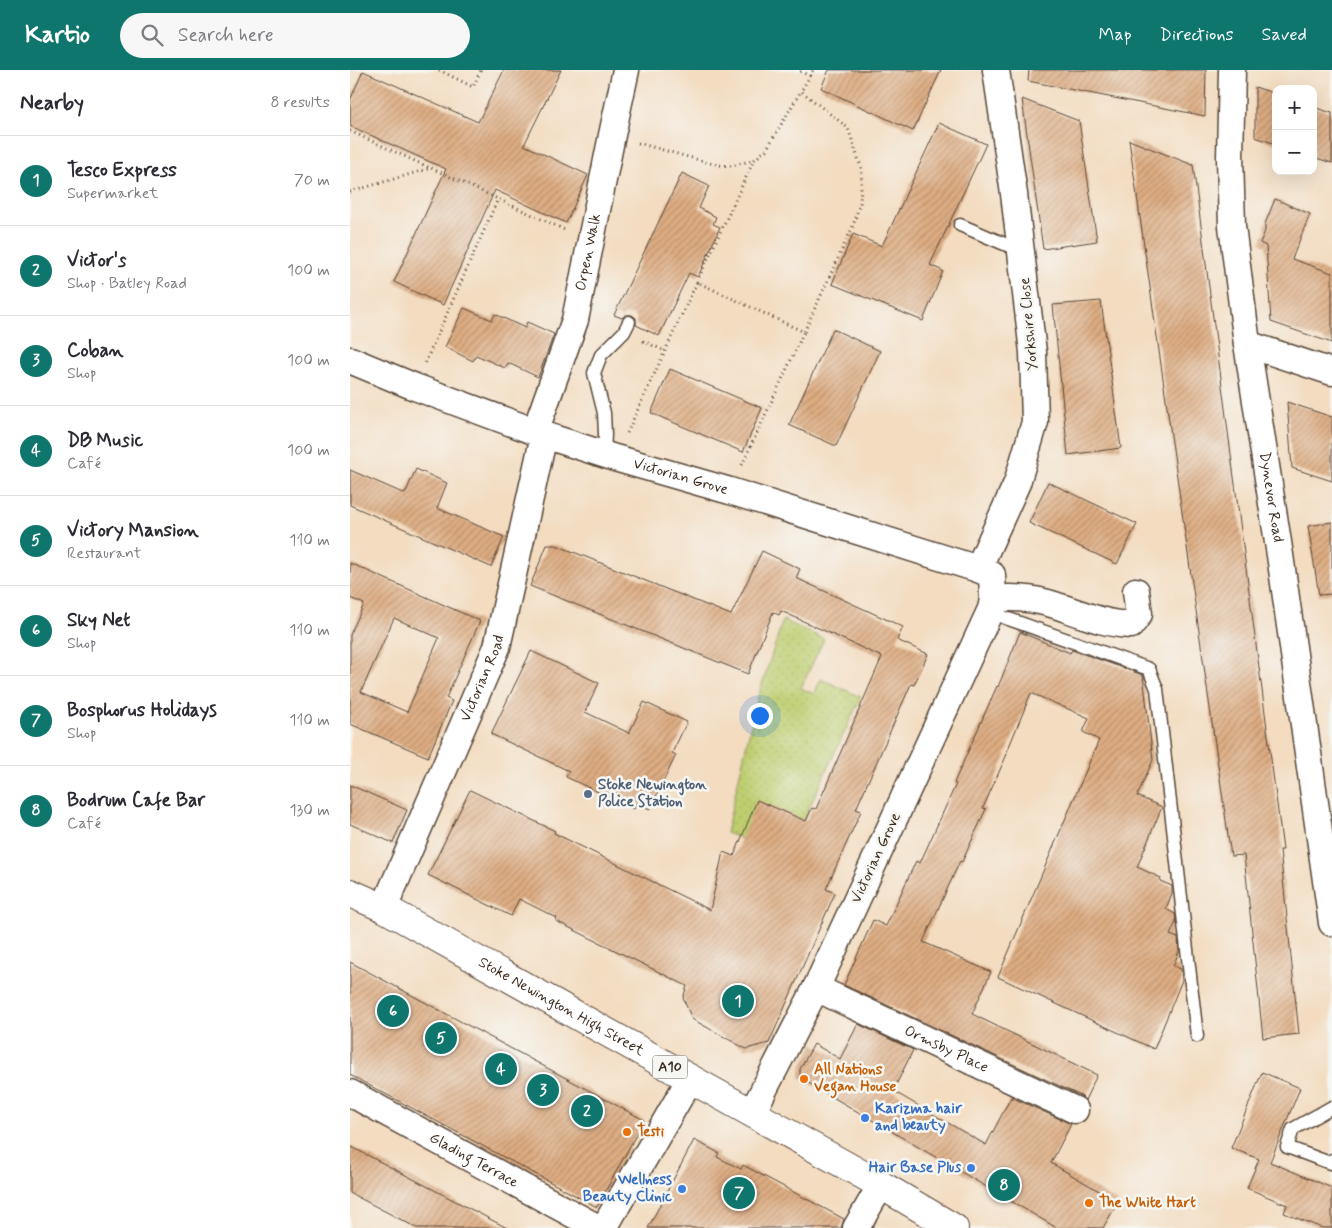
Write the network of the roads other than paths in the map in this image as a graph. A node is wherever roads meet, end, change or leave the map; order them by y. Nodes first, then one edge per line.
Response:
1 (626, 70) edge
2 (996, 70) edge
3 (1232, 70) edge
4 (960, 225) dead end
5 (1021, 251) junction
6 (629, 322) dead end
7 (1247, 344) junction
8 (350, 360) edge
9 (1332, 372) edge
10 (539, 434) junction
11 (610, 456) junction
12 (978, 569) junction
13 (1136, 591) dead end
14 (992, 604) junction
15 (350, 893) edge
16 (384, 908) junction
17 (1332, 923) edge
18 (816, 988) junction
19 (1197, 1036) dead end
20 (690, 1079) junction
21 (350, 1093) edge
22 (1332, 1107) edge
23 (1075, 1110) dead end
24 (752, 1113) junction
25 (1332, 1160) edge
26 (881, 1185) junction
27 (598, 1228) edge
28 (604, 1228) edge
29 (856, 1228) edge
30 (954, 1228) edge

1 - 10 street, Orpen Walk
2 - 5 street, Yorkshire Close
3 - 7 street, Dynevor Road
4 - 5 lane
5 - 12 street, Yorkshire Close
6 - 11 lane
7 - 9 street
7 - 17 street, Dynevor Road
8 - 10 street, Victorian Grove
10 - 11 street, Victorian Grove
10 - 16 street, Victorian Road
11 - 12 street, Victorian Grove
12 - 14 street, Victorian Grove
13 - 14 street
14 - 18 street, Victorian Grove
14 - 19 lane
15 - 16 highway, Stoke Newington High Street / A10
16 - 20 highway, Stoke Newington High Street / A10
18 - 23 street, Ormsby Place
18 - 24 street, Victorian Grove
20 - 24 highway, Stoke Newington High Street / A10
20 - 28 street
21 - 27 street, Glading Terrace
22 - 25 lane
24 - 26 highway, Stoke Newington High Street / A10
26 - 29 street
26 - 30 highway, Stoke Newington High Street / A10

